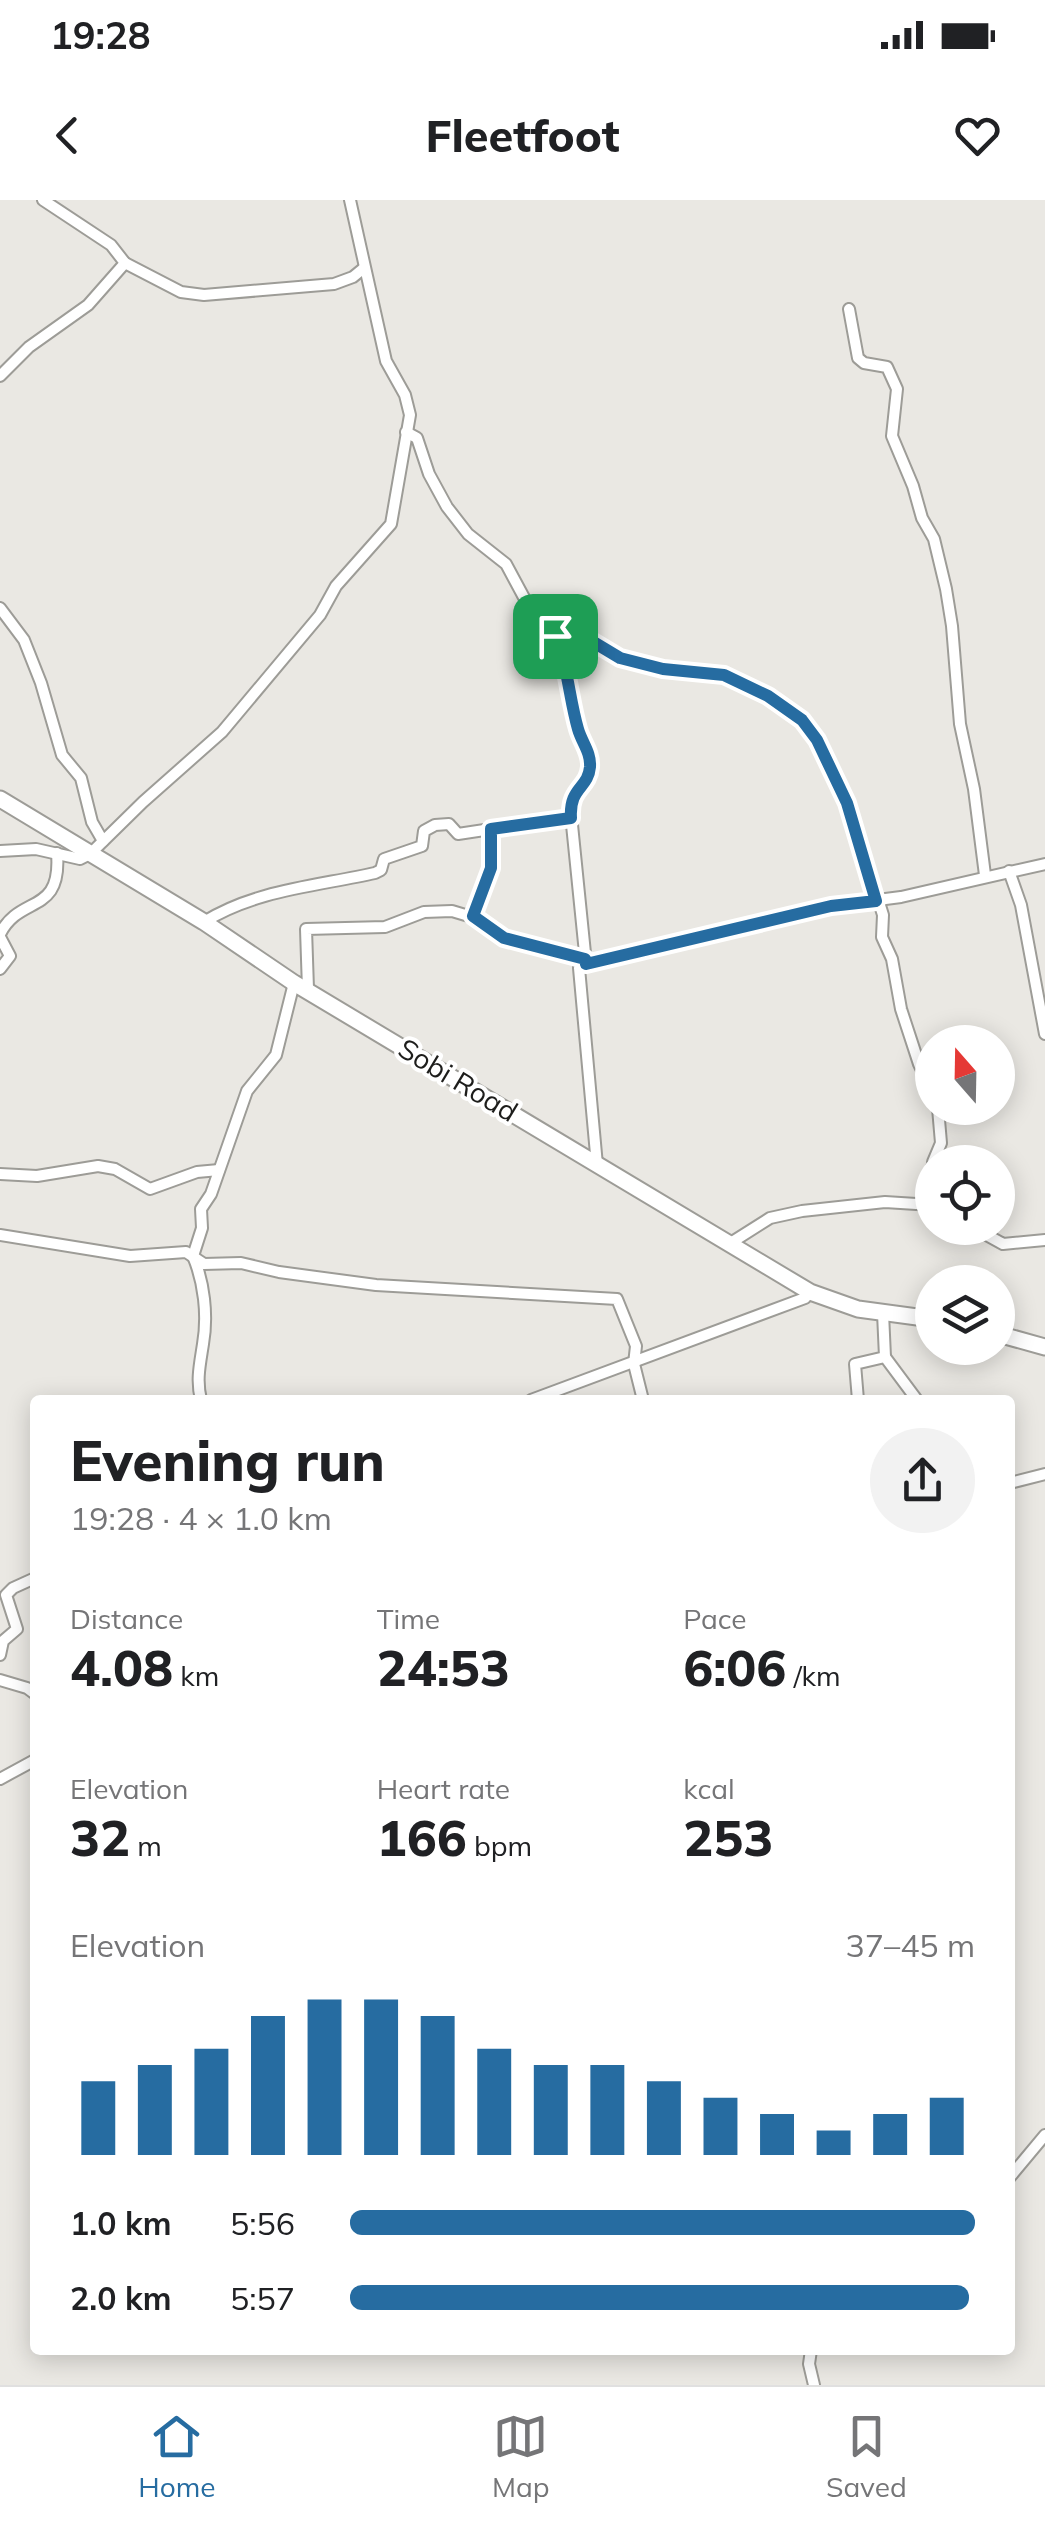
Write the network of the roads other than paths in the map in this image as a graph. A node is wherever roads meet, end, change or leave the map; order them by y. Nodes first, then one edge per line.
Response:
1 (44, 200) edge
2 (350, 200) edge
3 (124, 263) junction
4 (364, 268) junction
5 (849, 309) dead end
6 (0, 376) edge
7 (406, 432) junction
8 (0, 608) edge
9 (555, 636) junction
10 (0, 799) edge
11 (571, 818) junction
12 (491, 829) junction
13 (104, 841) junction
14 (0, 851) edge
15 (57, 854) junction
16 (90, 854) junction
17 (1045, 864) edge
18 (1010, 871) junction
19 (986, 876) junction
20 (876, 901) junction
21 (473, 916) junction
22 (204, 922) junction
23 (0, 936) edge
24 (586, 961) junction
25 (0, 968) edge
26 (301, 986) junction
27 (1041, 1002) edge
28 (1045, 1034) edge
29 (915, 1046) edge
30 (598, 1166) junction
31 (219, 1170) junction
32 (0, 1174) edge
33 (915, 1203) edge
34 (0, 1234) edge
35 (1045, 1240) edge
36 (1015, 1243) edge
37 (729, 1244) junction
38 (193, 1256) junction
39 (810, 1292) junction
40 (882, 1313) junction
41 (915, 1317) edge
42 (1015, 1339) edge
43 (1045, 1347) edge
44 (884, 1357) junction
45 (636, 1358) junction
46 (200, 1395) edge
47 (544, 1395) edge
48 (642, 1395) edge
49 (858, 1395) edge
50 (913, 1395) edge
51 (1045, 1474) edge
52 (1015, 1482) edge
53 (30, 1580) edge
54 (0, 1655) edge
55 (0, 1680) edge
56 (30, 1690) edge
57 (30, 1763) edge
58 (0, 1779) edge
59 (1045, 2134) edge
60 (1015, 2171) edge
61 (810, 2355) edge
62 (814, 2385) edge

1 - 3 street
2 - 4 street
3 - 4 street
3 - 6 street
4 - 7 street
5 - 19 street
7 - 9 street
7 - 13 street
8 - 13 street
9 - 11 street
9 - 20 street
10 - 16 highway, Sobi Road
11 - 12 street
11 - 24 street
12 - 21 street
12 - 22 street
13 - 16 street
14 - 15 street
15 - 16 street
15 - 23 street
16 - 22 highway, Sobi Road
17 - 18 street
18 - 19 street
18 - 27 street
19 - 20 street
20 - 24 street
20 - 29 street
21 - 24 street
21 - 26 street
22 - 26 highway, Sobi Road
23 - 25 street
24 - 30 street
26 - 30 highway, Sobi Road
26 - 31 street
27 - 28 street
30 - 37 highway, Sobi Road
31 - 32 street
31 - 38 street
33 - 37 street
34 - 38 street
35 - 36 street
37 - 39 highway, Sobi Road
38 - 45 street
38 - 46 street
39 - 40 highway, Sobi Road
39 - 45 street
40 - 41 highway, Sobi Road
40 - 44 street
42 - 43 highway
44 - 49 street
44 - 50 street
45 - 47 street
45 - 48 street
51 - 52 street
53 - 54 street
55 - 56 street
57 - 58 street
59 - 60 street
61 - 62 street

